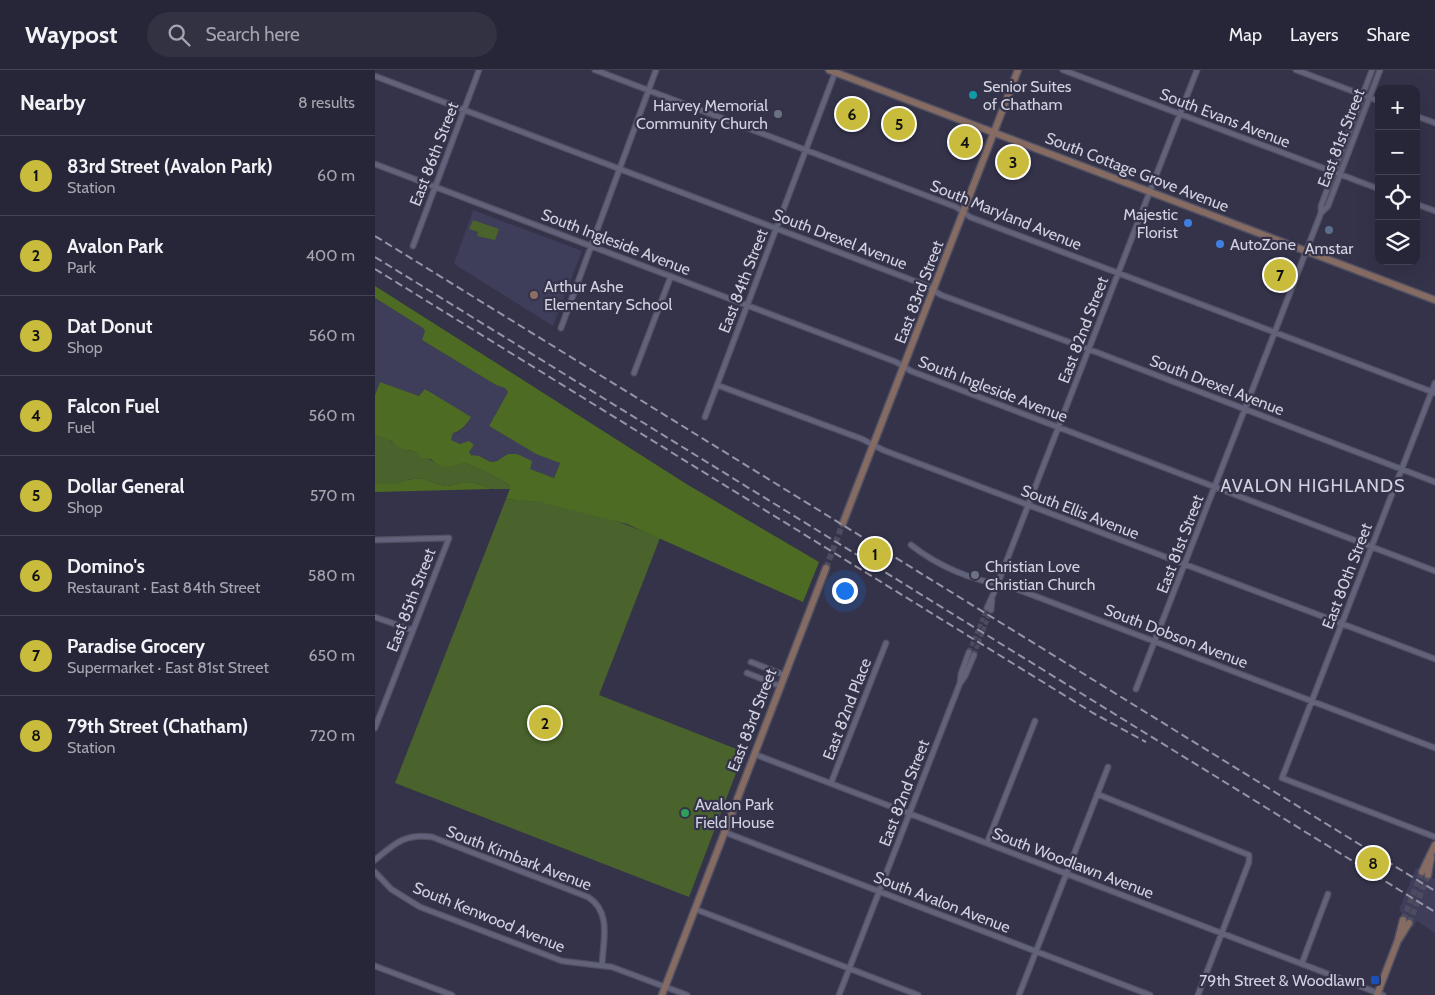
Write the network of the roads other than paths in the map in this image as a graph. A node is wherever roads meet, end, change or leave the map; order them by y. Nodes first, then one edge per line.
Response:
1 (479, 70) edge
2 (595, 70) edge
3 (656, 70) edge
4 (1018, 70) edge
5 (1063, 70) edge
6 (1197, 70) edge
7 (1296, 70) edge
8 (1371, 70) edge
9 (1380, 70) edge
10 (833, 71) edge
11 (375, 76) edge
12 (649, 90) junction
13 (1362, 95) junction
14 (1369, 98) junction
15 (1375, 100) edge
16 (464, 110) junction
17 (1180, 114) junction
18 (1420, 117) edge
19 (1435, 123) edge
20 (995, 133) junction
21 (806, 150) junction
22 (375, 164) edge
23 (620, 169) junction
24 (1334, 172) junction
25 (1340, 174) junction
26 (435, 187) junction
27 (1375, 188) edge
28 (1151, 192) junction
29 (1420, 205) edge
30 (1435, 211) edge
31 (964, 213) junction
32 (1321, 213) junction
33 (776, 228) junction
34 (413, 246) dead end
35 (591, 246) junction
36 (1307, 252) junction
37 (1119, 273) junction
38 (671, 276) junction
39 (934, 291) junction
40 (1435, 300) edge
41 (747, 306) junction
42 (561, 328) dead end
43 (1275, 333) junction
44 (1089, 350) junction
45 (904, 367) junction
46 (634, 373) dead end
47 (1435, 383) edge
48 (717, 385) junction
49 (1433, 393) edge
50 (1245, 409) junction
51 (705, 417) dead end
52 (1059, 428) junction
53 (874, 445) junction
54 (1402, 469) junction
55 (1435, 482) edge
56 (1215, 487) junction
57 (1029, 505) junction
58 (843, 523) tunnel mouth
59 (375, 540) edge
60 (911, 545) dead end
61 (1372, 547) junction
62 (1185, 565) junction
63 (826, 568) tunnel mouth
64 (1435, 570) edge
65 (998, 584) junction
66 (989, 609) tunnel mouth
67 (375, 617) edge
68 (1342, 624) junction
69 (412, 630) junction
70 (1155, 642) junction
71 (886, 643) dead end
72 (971, 653) tunnel mouth
73 (1435, 659) edge
74 (751, 662) dead end
75 (747, 673) dead end
76 (784, 675) junction
77 (780, 686) junction
78 (1136, 689) dead end
79 (1312, 701) junction
80 (1035, 721) dead end
81 (375, 728) edge
82 (1435, 748) edge
83 (754, 754) junction
84 (1108, 767) dead end
85 (831, 783) junction
86 (1097, 794) junction
87 (909, 813) junction
88 (724, 832) junction
89 (1435, 837) edge
90 (987, 843) junction
91 (1435, 845) edge
92 (375, 860) edge
93 (375, 872) edge
94 (1425, 873) tunnel mouth
95 (1066, 874) junction
96 (879, 892) junction
97 (1328, 894) dead end
98 (695, 909) junction
99 (1406, 922) tunnel mouth
100 (1222, 933) junction
101 (1036, 951) junction
102 (1302, 963) junction
103 (602, 965) junction
104 (375, 966) edge
105 (849, 969) junction
106 (665, 986) junction
107 (1379, 994) edge
108 (451, 995) edge
109 (662, 995) edge
110 (687, 995) edge
111 (839, 995) edge
112 (918, 995) edge
113 (1019, 995) edge
114 (1150, 995) edge
115 (1198, 995) edge

1 - 16 street, East 86th Street
2 - 12 street, South Maryland Avenue
3 - 12 street
4 - 20 street, East 83rd Street
5 - 17 street, South Evans Avenue
6 - 17 street, East 82nd Street
7 - 13 street
8 - 13 street, East 81st Street
9 - 14 street, East 81st Street
10 - 20 street, South Cottage Grove Avenue
10 - 21 street, East 84th Street
11 - 16 street, South Drexel Avenue
12 - 21 street, South Maryland Avenue
12 - 23 street
13 - 14 street
13 - 24 street, East 81st Street
14 - 15 street
14 - 25 street, East 81st Street
16 - 23 street, South Drexel Avenue
16 - 26 street, East 86th Street
17 - 24 street, South Evans Avenue
17 - 28 street, East 82nd Street
18 - 19 street
20 - 28 street, South Cottage Grove Avenue
20 - 31 street, East 83rd Street
21 - 31 street, South Maryland Avenue
21 - 33 street, East 84th Street
22 - 26 street, South Ingleside Avenue
23 - 33 street, South Drexel Avenue
23 - 35 street
24 - 25 street, South Evans Avenue
24 - 32 street, East 81st Street
25 - 27 street, South Evans Avenue
25 - 32 street, East 81st Street
26 - 34 street, East 86th Street
26 - 35 street, South Ingleside Avenue
28 - 36 street, South Cottage Grove Avenue
28 - 37 street, East 82nd Street
29 - 30 street
31 - 37 street, South Maryland Avenue
31 - 39 street, East 83rd Street
32 - 36 street, East 81st Street
33 - 39 street, South Drexel Avenue
33 - 41 street, East 84th Street
35 - 38 street, South Ingleside Avenue
35 - 42 street
36 - 40 street, South Cottage Grove Avenue
36 - 43 street, East 81st Street
37 - 43 street, South Maryland Avenue
37 - 44 street, East 82nd Street
38 - 41 street, South Ingleside Avenue
38 - 46 street
39 - 44 street, South Drexel Avenue
39 - 45 street, East 83rd Street
41 - 45 street, South Ingleside Avenue
41 - 48 street, East 84th Street
43 - 49 street, South Maryland Avenue
43 - 50 street, East 81st Street
44 - 50 street, South Drexel Avenue
44 - 52 street, East 82nd Street
45 - 52 street, South Ingleside Avenue
45 - 53 street, East 83rd Street
47 - 49 street, East 80th Street
48 - 51 street, East 84th Street
48 - 53 street, South Ellis Avenue
49 - 54 street, East 80th Street
50 - 54 street, South Drexel Avenue
50 - 56 street, East 81st Street
52 - 56 street, South Ingleside Avenue
52 - 57 street, East 82nd Street
53 - 57 street, South Ellis Avenue
53 - 58 street, East 83rd Street
54 - 55 street, South Drexel Avenue
54 - 61 street, East 80th Street
56 - 61 street, South Ingleside Avenue
56 - 62 street, East 81st Street
57 - 62 street, South Ellis Avenue
57 - 65 street, East 82nd Street
59 - 69 street, East 85th Street
60 - 65 street, South Dobson Avenue
61 - 64 street, South Ingleside Avenue
61 - 68 street, East 80th Street
62 - 68 street, South Ellis Avenue
62 - 70 street, East 81st Street
63 - 76 street, East 83rd Street
65 - 66 street, East 82nd Street
65 - 70 street, South Dobson Avenue
67 - 69 street
68 - 73 street, South Ellis Avenue
68 - 79 street, East 80th Street
69 - 81 street, East 85th Street
70 - 78 street, East 81st Street
70 - 79 street, South Dobson Avenue
71 - 85 street, East 82nd Place
72 - 87 street, East 82nd Street
74 - 76 street
75 - 77 street
76 - 77 street, East 83rd Street
77 - 83 street, East 83rd Street
79 - 82 street, South Dobson Avenue
79 - 89 street, East 80th Street
80 - 90 street
83 - 85 street, South Woodlawn Avenue
83 - 88 street, East 83rd Street
84 - 86 street
85 - 87 street, South Woodlawn Avenue
86 - 95 street
86 - 100 street
87 - 90 street, South Woodlawn Avenue
87 - 96 street, East 82nd Street
88 - 96 street, South Avalon Avenue
88 - 98 street, East 83rd Street
90 - 95 street, South Woodlawn Avenue
91 - 94 street
92 - 103 street, South Kimbark Avenue
93 - 103 street, South Kenwood Avenue
95 - 100 street, South Woodlawn Avenue
95 - 101 street
96 - 101 street, South Avalon Avenue
96 - 105 street, East 82nd Street
97 - 102 street
98 - 105 street
98 - 106 street, East 83rd Street
99 - 107 street
100 - 102 street, South Woodlawn Avenue
100 - 115 street
101 - 113 street
101 - 114 street, South Avalon Avenue
102 - 107 street, South Woodlawn Avenue
103 - 106 street, South Kenwood Avenue
104 - 108 street
105 - 111 street, East 82nd Street
105 - 112 street
106 - 109 street, East 83rd Street
106 - 110 street, South Kenwood Avenue

